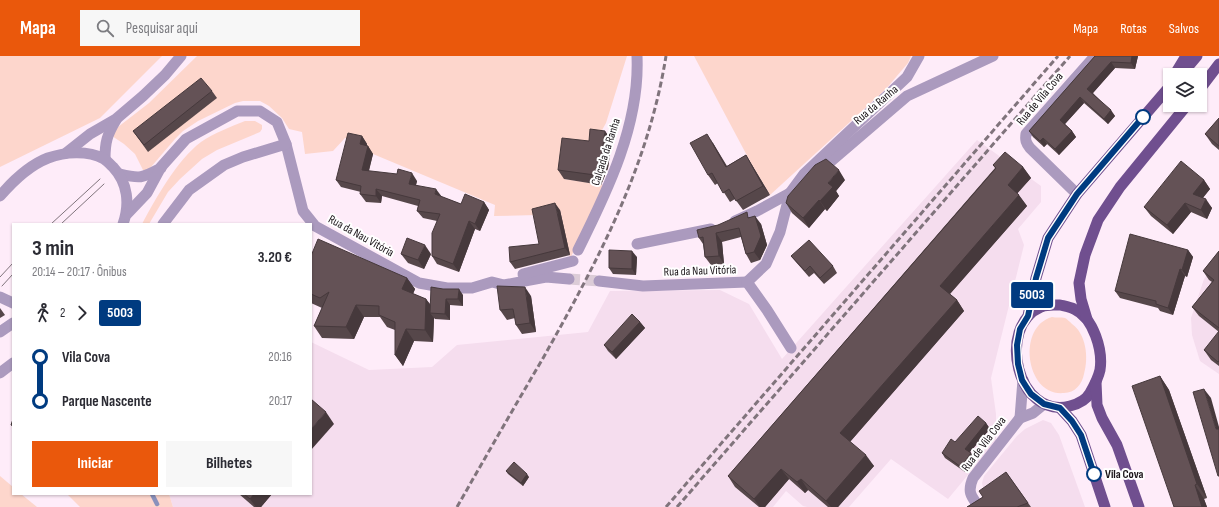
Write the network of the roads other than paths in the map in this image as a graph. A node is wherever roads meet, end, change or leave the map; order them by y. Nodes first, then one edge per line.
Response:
1 (181, 56) edge
2 (637, 56) edge
3 (918, 56) edge
4 (993, 56) edge
5 (1095, 56) edge
6 (1186, 56) edge
7 (1197, 56) edge
8 (1219, 64) edge
9 (1179, 68) edge
10 (1187, 68) edge
11 (1219, 70) edge
12 (1207, 80) edge
13 (1207, 81) edge
14 (1163, 93) edge
15 (1181, 112) edge
16 (116, 119) junction
17 (286, 144) junction
18 (66, 153) junction
19 (105, 159) junction
20 (161, 167) junction
21 (120, 174) junction
22 (804, 174) junction
23 (790, 193) junction
24 (1, 194) edge
25 (1077, 194) junction
26 (125, 219) edge
27 (164, 223) edge
28 (637, 244) dead end
29 (578, 250) dead end
30 (573, 261) dead end
31 (569, 279) tunnel mouth
32 (599, 281) tunnel mouth
33 (492, 282) junction
34 (747, 282) junction
35 (0, 297) edge
36 (12, 303) edge
37 (1028, 316) junction
38 (1088, 319) junction
39 (12, 324) edge
40 (0, 332) edge
41 (791, 348) dead end
42 (12, 364) edge
43 (0, 373) edge
44 (1022, 380) junction
45 (1096, 382) junction
46 (1044, 404) junction
47 (1060, 408) junction
48 (1020, 418) junction
49 (979, 507) edge
50 (1105, 507) edge
51 (1139, 507) edge

1 - 16 street
2 - 29 street, Calçada da Ranha
3 - 22 street, Rua da Ranha
4 - 22 street, Rua da Ranha
5 - 25 street, Rua de Vila Cova
6 - 9 main road
7 - 10 main road
8 - 12 main road
11 - 13 main road
14 - 25 main road
15 - 38 main road
16 - 18 street
16 - 19 street
17 - 20 street, Rua da Nau Vitória
17 - 27 street
17 - 33 street, Rua da Nau Vitória
18 - 19 street
18 - 24 street
19 - 21 street
20 - 21 street, Rua da Nau Vitória
20 - 26 street, Rua da Nau Vitória
21 - 26 street
22 - 23 street, Rua da Ranha
23 - 28 street
23 - 34 street, Rua da Ranha
25 - 37 main road
30 - 33 street
31 - 33 street, Rua da Nau Vitória
32 - 34 street, Rua da Nau Vitória
34 - 41 street, Rua da Nau Vitória
35 - 36 street
37 - 38 main road
37 - 44 main road
38 - 45 main road
39 - 40 street
42 - 43 street
44 - 46 main road
44 - 48 street, Rua de Vila Cova
45 - 47 main road
45 - 51 main road
46 - 47 main road
46 - 48 street, Rua de Vila Cova
47 - 50 main road
48 - 49 street, Rua de Vila Cova

